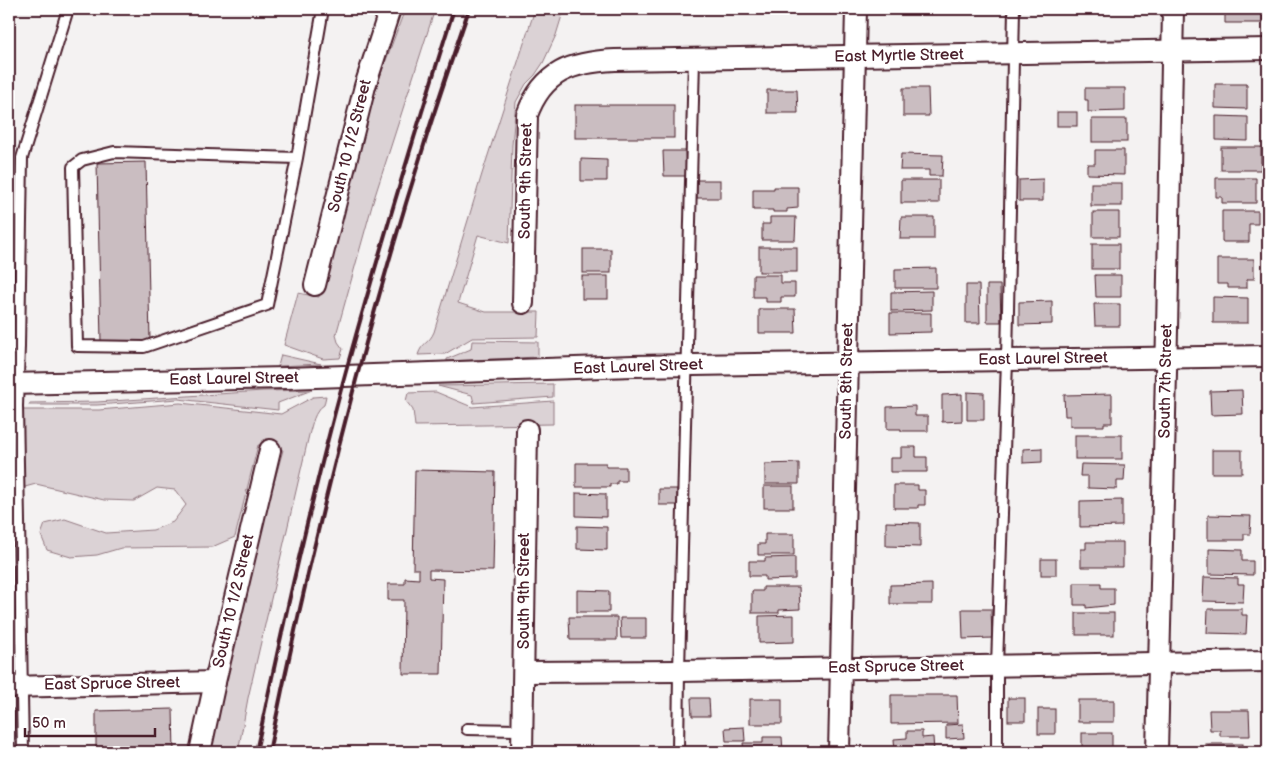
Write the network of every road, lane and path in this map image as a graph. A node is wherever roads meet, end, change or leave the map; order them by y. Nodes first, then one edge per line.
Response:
1 (68, 9) edge
2 (323, 9) edge
3 (390, 9) edge
4 (856, 9) edge
5 (1014, 9) edge
6 (1173, 9) edge
7 (1268, 49) edge
8 (1172, 50) junction
9 (1013, 54) junction
10 (855, 57) junction
11 (694, 59) junction
12 (538, 91) joint
13 (297, 158) junction
14 (315, 285) dead end
15 (523, 303) dead end
16 (14, 346) edge
17 (1268, 356) edge
18 (1167, 358) junction
19 (1007, 360) junction
20 (848, 362) junction
21 (687, 365) junction
22 (13, 384) edge
23 (527, 430) dead end
24 (270, 450) dead end
25 (1268, 661) edge
26 (1159, 664) junction
27 (998, 666) junction
28 (841, 668) junction
29 (679, 671) junction
30 (524, 672) junction
31 (215, 682) junction
32 (15, 687) edge
33 (467, 729) dead end
34 (522, 730) junction
35 (23, 752) edge
36 (200, 752) edge
37 (522, 752) edge
38 (678, 752) edge
39 (840, 752) edge
40 (997, 752) edge
41 (1157, 752) edge

1 - 16 lane
2 - 13 lane
3 - 14 street, South 10 1/2 Street
4 - 10 street, South 8th Street
5 - 9 lane
6 - 8 street, South 7th Street
7 - 8 street, East Myrtle Street
8 - 9 street, East Myrtle Street
8 - 18 street, South 7th Street
9 - 10 street, East Myrtle Street
9 - 19 lane
10 - 11 street, East Myrtle Street
10 - 20 street, South 8th Street
11 - 12 street, East Myrtle Street
11 - 21 lane
12 - 15 street, South 9th Street
13 - 13 lane
16 - 22 lane
17 - 18 street, East Laurel Street
18 - 19 street, East Laurel Street
18 - 26 street, South 7th Street
19 - 20 street, East Laurel Street
19 - 27 lane
20 - 21 street, East Laurel Street
20 - 28 street, South 8th Street
21 - 22 street, East Laurel Street
21 - 29 lane
22 - 32 lane
23 - 30 street, South 9th Street
24 - 31 street, South 10 1/2 Street
25 - 26 street, East Spruce Street
26 - 27 street, East Spruce Street
26 - 41 street, South 7th Street
27 - 28 street, East Spruce Street
27 - 40 lane
28 - 29 street, East Spruce Street
28 - 39 street, South 8th Street
29 - 30 street, East Spruce Street
29 - 38 lane
30 - 34 street, South 9th Street
31 - 32 street, East Spruce Street
31 - 36 street, South 10 1/2 Street
32 - 35 lane
33 - 34 lane
34 - 37 street, South 9th Street

